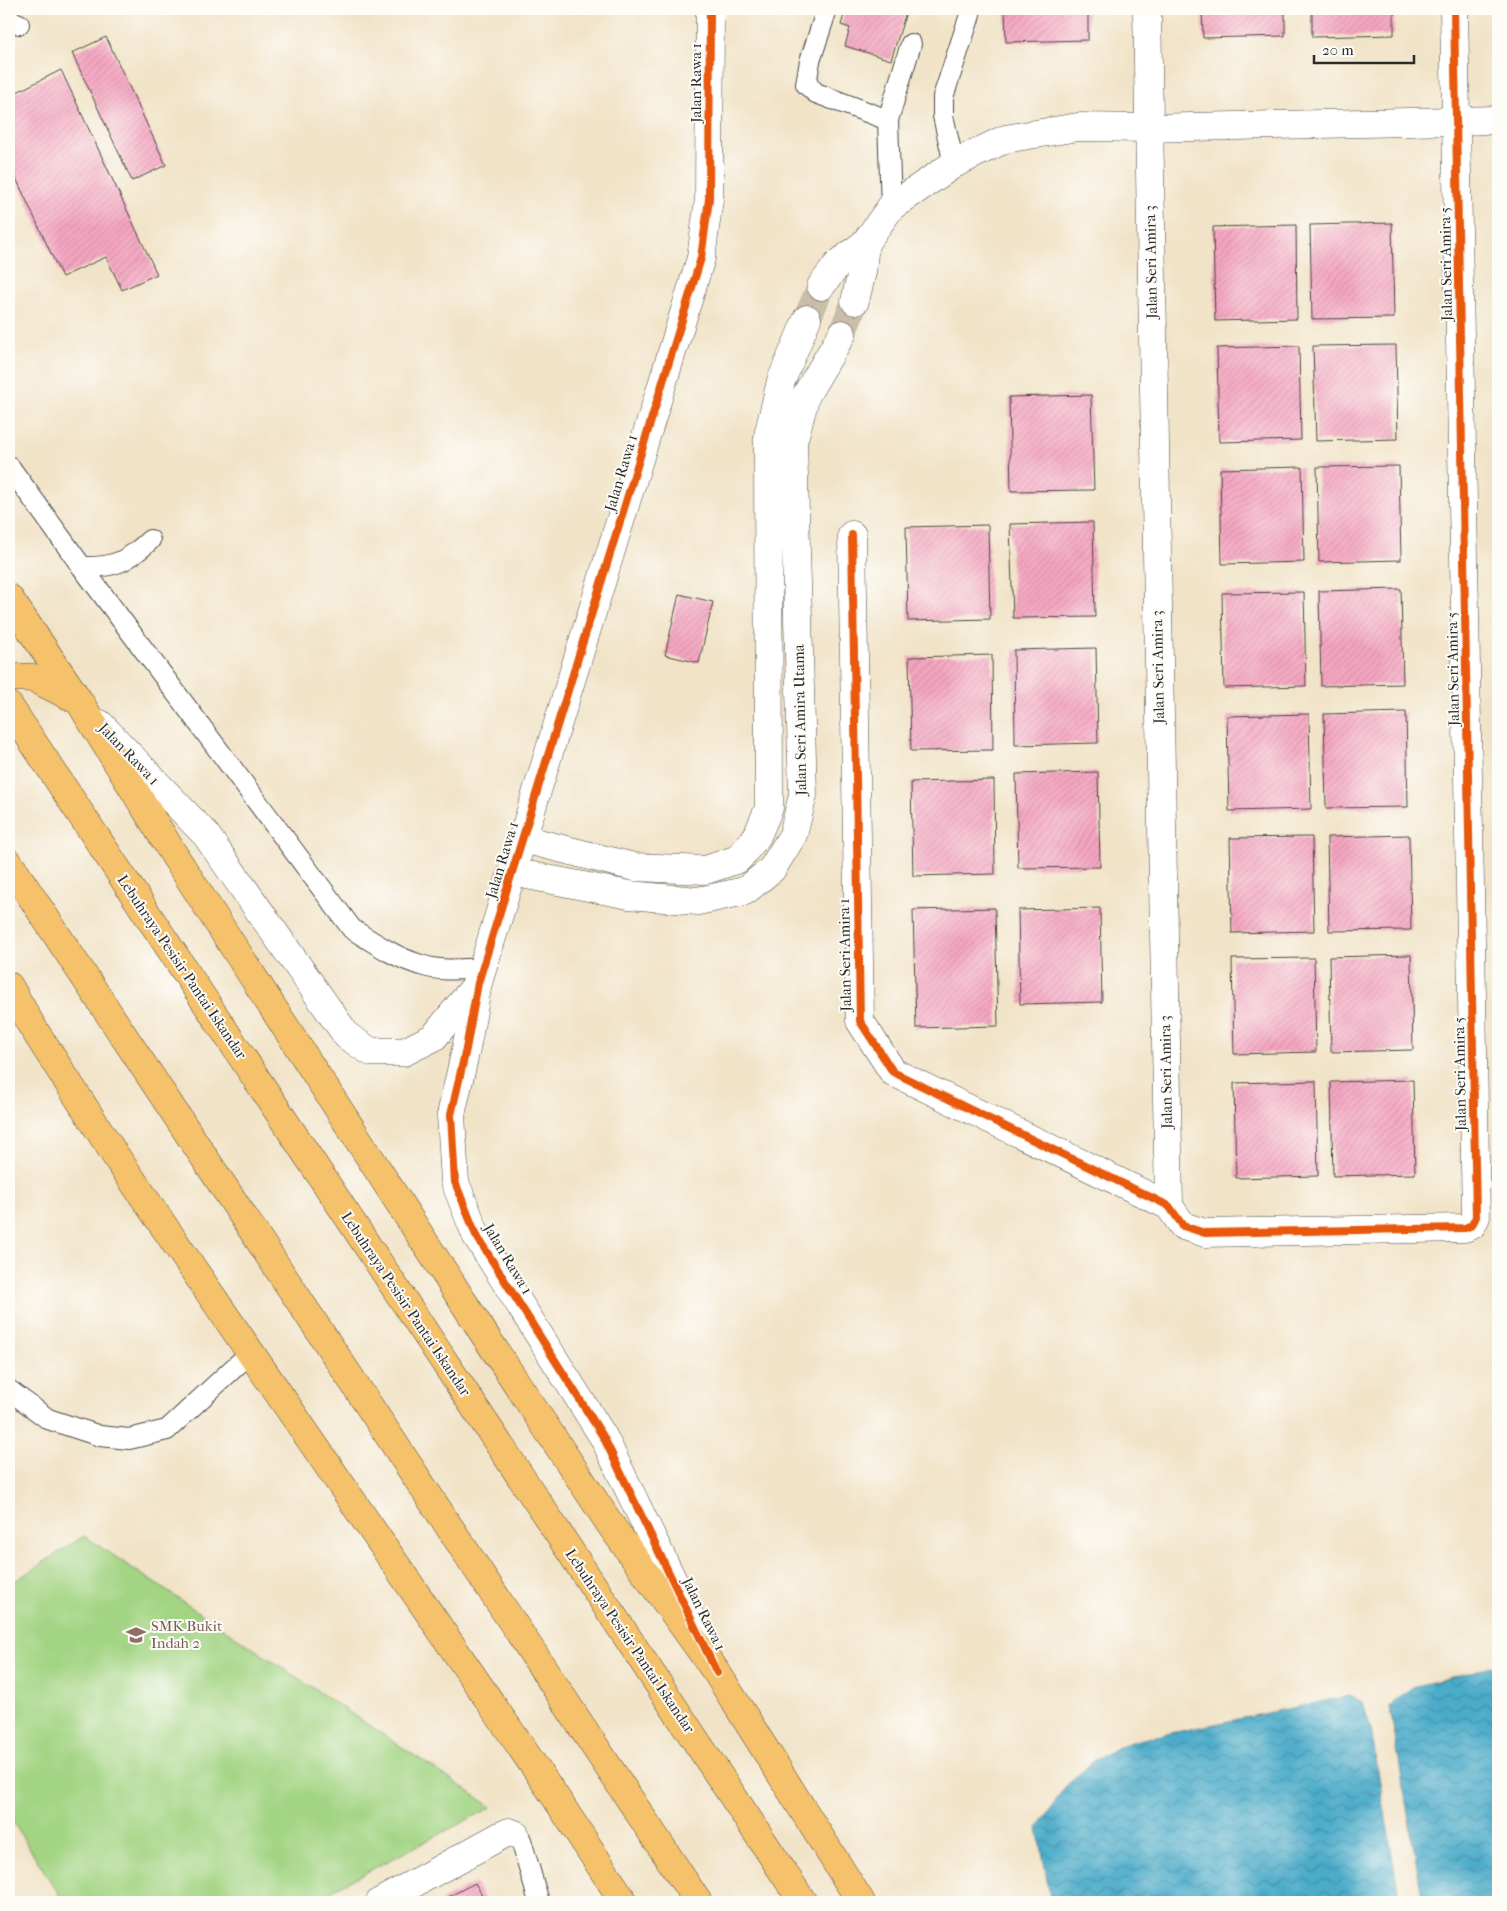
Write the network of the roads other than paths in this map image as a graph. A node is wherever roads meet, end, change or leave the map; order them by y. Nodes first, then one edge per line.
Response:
1 (710, 9) edge
2 (827, 9) edge
3 (971, 9) edge
4 (1147, 9) edge
5 (1454, 9) edge
6 (911, 44) dead end
7 (888, 120) junction
8 (1498, 120) edge
9 (1457, 121) junction
10 (1148, 128) junction
11 (954, 164) junction
12 (891, 207) junction
13 (865, 243) junction
14 (820, 286) tunnel mouth
15 (855, 301) tunnel mouth
16 (807, 319) tunnel mouth
17 (842, 334) tunnel mouth
18 (796, 348) junction
19 (825, 362) junction
20 (9, 466) edge
21 (852, 535) dead end
22 (150, 540) dead end
23 (82, 567) junction
24 (9, 598) edge
25 (9, 677) edge
26 (79, 701) junction
27 (9, 706) edge
28 (523, 838) junction
29 (9, 863) edge
30 (512, 872) junction
31 (481, 975) junction
32 (9, 986) edge
33 (1169, 1206) junction
34 (1205, 1233) joint
35 (250, 1353) junction
36 (9, 1390) edge
37 (717, 1673) junction
38 (515, 1834) joint
39 (380, 1902) edge
40 (539, 1902) edge
41 (624, 1902) edge
42 (698, 1902) edge
43 (803, 1902) edge
44 (861, 1902) edge

1 - 28 street, Jalan Rawa 1
2 - 7 lane
3 - 11 lane
4 - 10 street, Jalan Seri Amira 3
5 - 9 street, Jalan Seri Amira 5
6 - 7 lane
7 - 12 lane
8 - 9 street
9 - 10 street
9 - 34 street, Jalan Seri Amira 5
10 - 11 street
10 - 33 street, Jalan Seri Amira 3
11 - 12 street
12 - 13 street
13 - 14 street
13 - 15 street
16 - 18 street, Jalan Seri Amira Utama
17 - 19 street, Jalan Seri Amira Utama
18 - 19 street
18 - 28 street, Jalan Seri Amira Utama
19 - 30 street, Jalan Seri Amira Utama
20 - 23 lane
21 - 33 street, Jalan Seri Amira 1
22 - 23 lane
23 - 31 lane
24 - 26 main road
25 - 26 main road
26 - 31 street, Jalan Rawa 1
26 - 37 main road
27 - 43 main road, Lebuhraya Pesisir Pantai Iskandar
28 - 30 street, Jalan Rawa 1
29 - 42 main road
30 - 31 street, Jalan Rawa 1
31 - 37 street, Jalan Rawa 1
32 - 35 main road
33 - 34 street, Jalan Seri Amira 1
35 - 36 lane
35 - 41 main road
37 - 44 main road
38 - 39 street
38 - 40 lane

